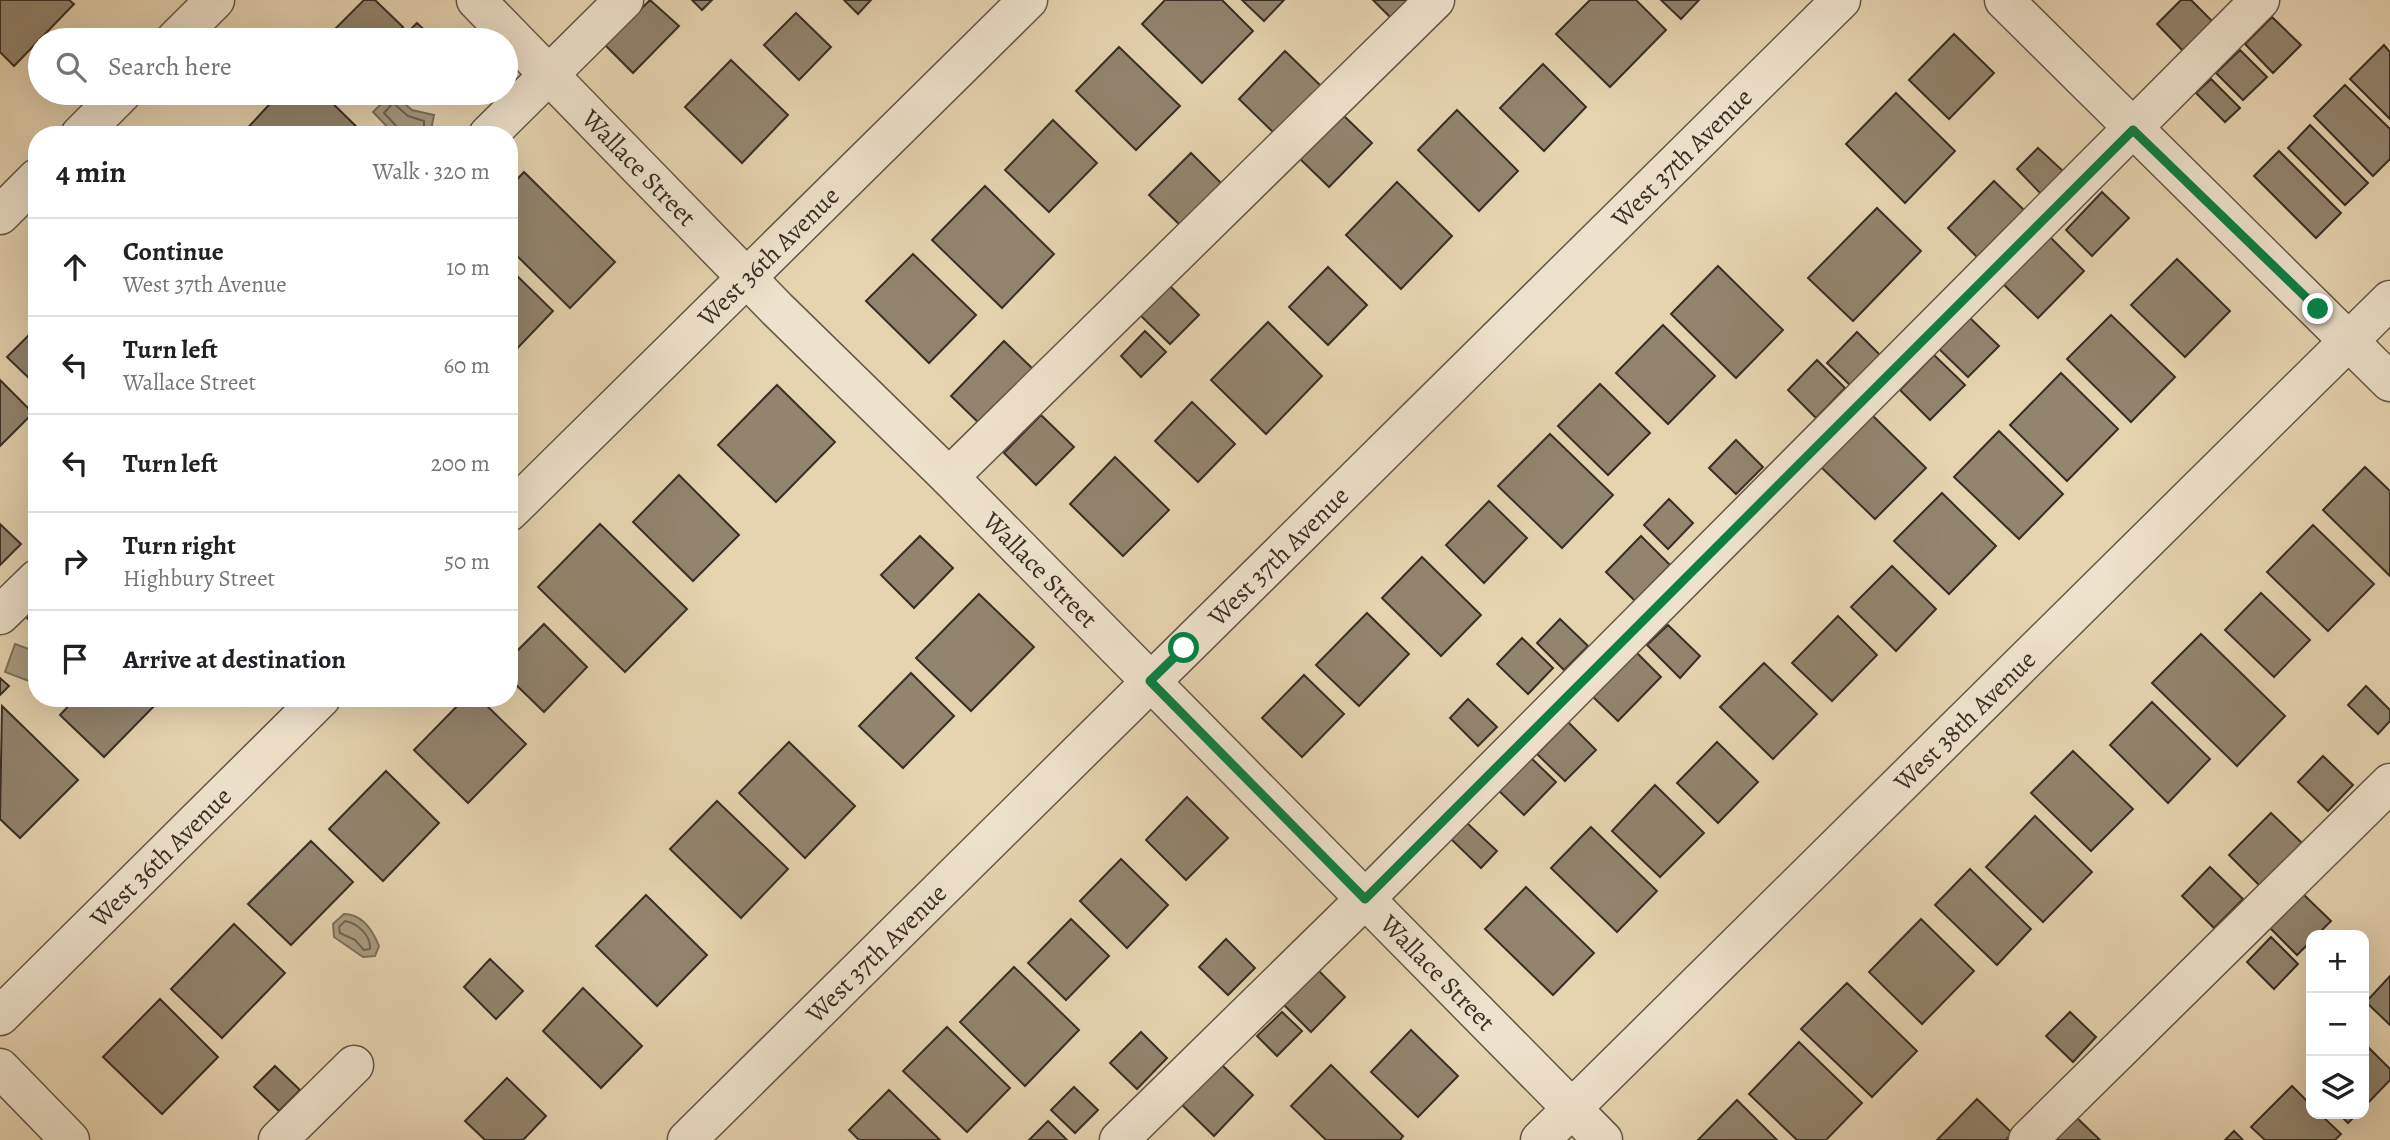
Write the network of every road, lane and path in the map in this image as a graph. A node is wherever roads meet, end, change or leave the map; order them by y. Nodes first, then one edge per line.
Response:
1 (215, 0) edge
2 (476, 0) edge
3 (624, 0) edge
4 (1028, 0) edge
5 (1435, 0) edge
6 (1841, 0) edge
7 (2004, 0) edge
8 (2260, 0) edge
9 (187, 28) edge
10 (504, 28) edge
11 (518, 43) edge
12 (549, 74) junction
13 (110, 105) edge
14 (518, 105) edge
15 (518, 105) edge
16 (89, 126) edge
17 (497, 126) edge
18 (2133, 130) junction
19 (28, 187) edge
20 (0, 215) edge
21 (746, 277) junction
22 (2390, 300) edge
23 (2350, 340) junction
24 (2390, 382) edge
25 (949, 477) junction
26 (518, 503) edge
27 (28, 588) edge
28 (0, 615) edge
29 (1150, 681) junction
30 (312, 707) edge
31 (2390, 783) edge
32 (1365, 899) junction
33 (0, 1016) edge
34 (354, 1065) dead end
35 (0, 1068) edge
36 (1571, 1109) junction
37 (70, 1140) edge
38 (278, 1140) edge
39 (687, 1140) edge
40 (1119, 1140) edge
41 (1540, 1140) edge
42 (1603, 1140) edge
43 (2028, 1140) edge

1 - 9 street
2 - 10 street, Wallace Street
3 - 12 street
4 - 21 street, West 36th Avenue
5 - 25 street
6 - 29 street, West 37th Avenue
7 - 18 street
8 - 18 street
11 - 12 street, Wallace Street
12 - 14 street
12 - 21 street, Wallace Street
13 - 16 street
15 - 17 street
18 - 23 street
18 - 32 street
19 - 20 street
21 - 25 street, Wallace Street
21 - 26 street, West 36th Avenue
22 - 23 street, West 38th Avenue
23 - 24 street
23 - 36 street, West 38th Avenue
25 - 29 street, Wallace Street
27 - 28 street
29 - 32 street, Wallace Street
29 - 39 street, West 37th Avenue
30 - 33 street, West 36th Avenue
31 - 43 street
32 - 36 street, Wallace Street
32 - 40 street
34 - 38 street
35 - 37 street
36 - 41 street, West 38th Avenue
36 - 42 street, Wallace Street

